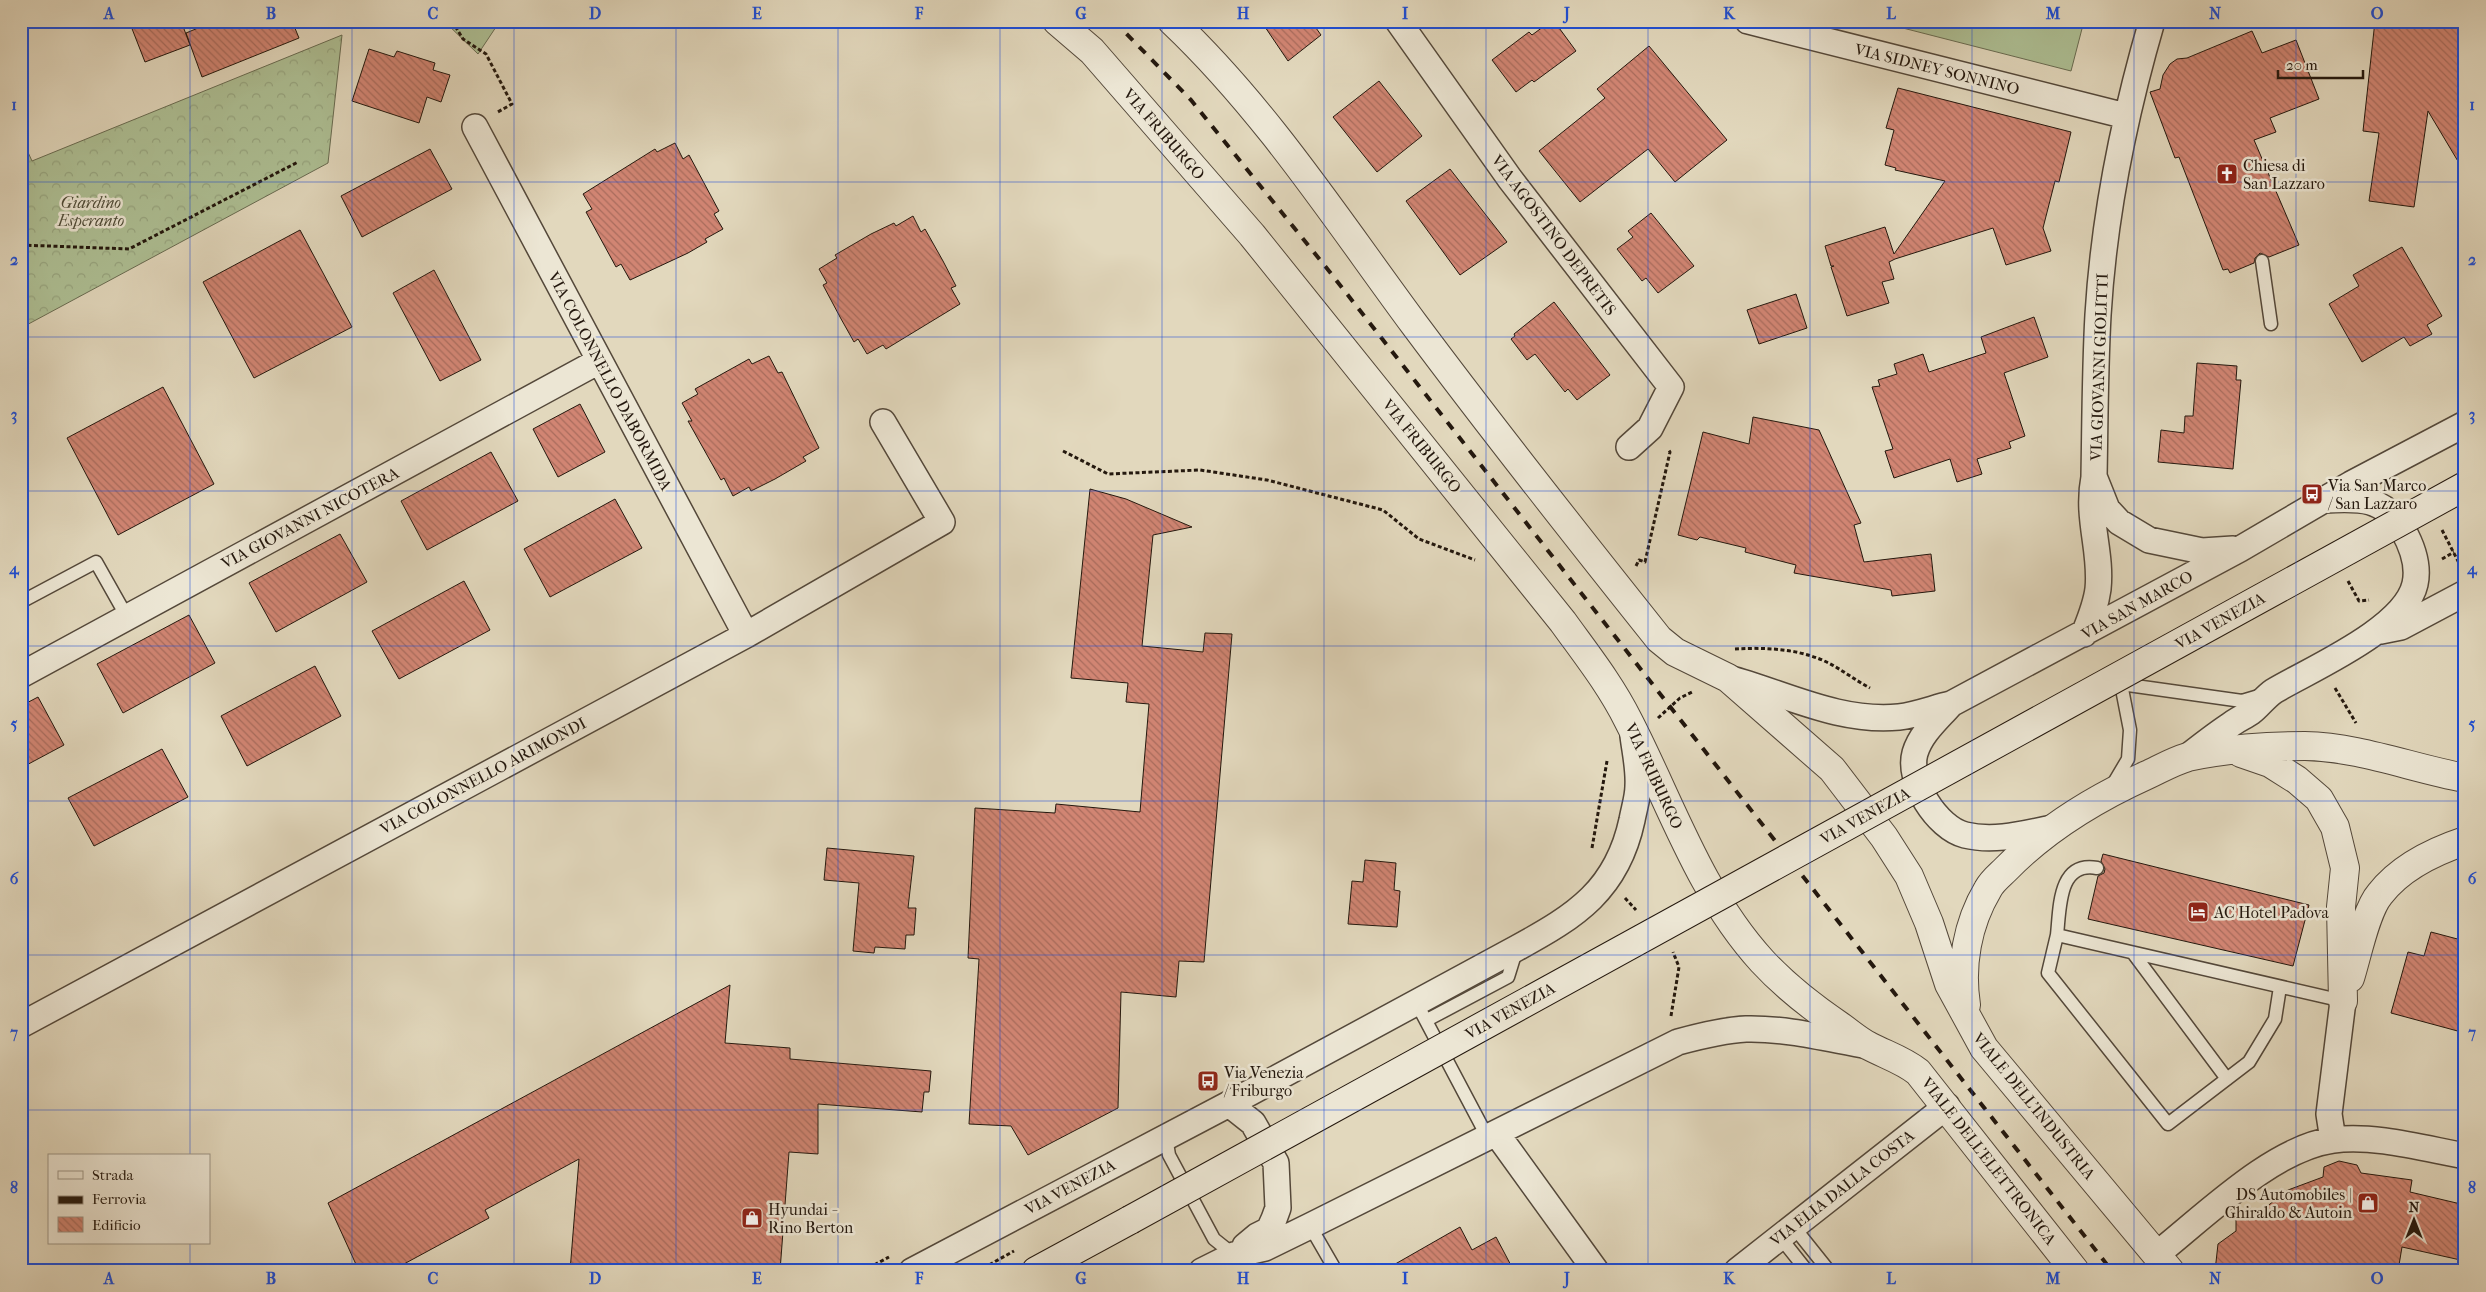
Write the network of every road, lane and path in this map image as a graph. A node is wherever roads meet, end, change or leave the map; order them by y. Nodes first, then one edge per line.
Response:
1 (452, 21) edge
2 (1057, 21) edge
3 (1172, 21) edge
4 (1398, 21) edge
5 (1748, 21) edge
6 (2152, 21) edge
7 (2126, 116) junction
8 (474, 127) joint
9 (298, 162) dead end
10 (21, 245) edge
11 (2262, 260) dead end
12 (2271, 324) dead end
13 (599, 362) junction
14 (883, 422) dead end
15 (2465, 424) edge
16 (1650, 428) junction
17 (1629, 447) dead end
18 (1063, 451) dead end
19 (2094, 477) junction
20 (2465, 486) edge
21 (2320, 501) junction
22 (2373, 547) dead end
23 (2240, 549) junction
24 (1481, 562) dead end
25 (2339, 565) junction
26 (1632, 575) dead end
27 (2465, 593) edge
28 (2373, 597) dead end
29 (21, 602) edge
30 (127, 617) junction
31 (2379, 632) junction
32 (2084, 634) junction
33 (746, 635) junction
34 (1736, 649) dead end
35 (21, 675) edge
36 (1728, 678) junction
37 (2121, 684) junction
38 (1695, 691) dead end
39 (1875, 691) dead end
40 (2271, 693) junction
41 (1951, 704) junction
42 (1642, 726) junction
43 (2234, 752) junction
44 (2186, 758) junction
45 (1608, 760) dead end
46 (2465, 778) edge
47 (1944, 781) dead end
48 (2107, 794) junction
49 (2052, 828) junction
50 (2465, 841) edge
51 (1592, 848) dead end
52 (2097, 868) dead end
53 (2056, 934) junction
54 (2133, 954) junction
55 (2280, 987) junction
56 (2343, 1001) junction
57 (1422, 1011) junction
58 (1969, 1024) junction
59 (21, 1025) edge
60 (1869, 1046) junction
61 (2227, 1079) junction
62 (1229, 1104) junction
63 (1947, 1106) junction
64 (1493, 1136) junction
65 (1166, 1137) junction
66 (2333, 1140) junction
67 (2465, 1156) edge
68 (1310, 1226) junction
69 (1787, 1232) junction
70 (1234, 1255) junction
71 (2164, 1262) edge
72 (912, 1271) edge
73 (1036, 1271) edge
74 (1202, 1271) edge
75 (1336, 1271) edge
76 (1596, 1271) edge
77 (1737, 1271) edge
78 (1807, 1271) edge
79 (1829, 1271) edge
80 (2076, 1271) edge

1 - 8 path
2 - 42 street, VIA FRIBURGO
3 - 36 street
4 - 16 street, VIA AGOSTINO DEPRETIS
5 - 7 street, VIA SIDNEY SONNINO
6 - 7 street, VIA GIOVANNI GIOLITTI
7 - 19 street, VIA GIOVANNI GIOLITTI
8 - 13 street, VIA COLONNELLO DABORMIDA
9 - 10 path
11 - 12 lane
13 - 30 street, VIA GIOVANNI NICOTERA
13 - 33 street, VIA COLONNELLO DABORMIDA
14 - 33 street, VIA COLONNELLO ARIMONDI
15 - 21 street, VIA SAN MARCO
16 - 17 street, VIA AGOSTINO DEPRETIS
16 - 26 path
18 - 24 path
19 - 23 street, VIA GIOVANNI GIOLITTI
19 - 32 street, VIA GIOVANNI GIOLITTI
20 - 73 street, VIA VENEZIA, bridge
21 - 23 street, VIA SAN MARCO
21 - 31 street, VIA SAN MARCO
22 - 25 lane
23 - 32 street, VIA SAN MARCO
25 - 28 path
25 - 37 lane
27 - 31 street, VIA SAN MARCO
29 - 30 lane
30 - 35 street, VIA GIOVANNI NICOTERA
31 - 40 street, VIA SAN MARCO
32 - 41 street, VIA SAN MARCO
33 - 59 street, VIA COLONNELLO ARIMONDI
34 - 39 path
36 - 41 street, VIA SAN MARCO
36 - 58 street, VIALE DELL'INDUSTRIA
37 - 40 lane
37 - 47 lane
37 - 48 lane
38 - 42 path
40 - 44 street, VIA SAN MARCO
41 - 49 street, VIA SAN MARCO
42 - 57 street, VIA VENEZIA
42 - 60 street, VIA FRIBURGO
43 - 44 street
43 - 46 street
43 - 56 street
44 - 48 street, VIA SAN MARCO
45 - 51 path
48 - 49 street, VIA SAN MARCO
49 - 58 street, VIA SAN MARCO
50 - 56 street
52 - 53 lane
53 - 54 lane
53 - 61 lane
54 - 55 lane
54 - 61 lane
55 - 56 lane
55 - 61 lane
56 - 66 street
57 - 62 street, VIA VENEZIA
57 - 64 lane
58 - 71 street, VIALE DELL'INDUSTRIA
60 - 63 street, VIALE DELL'ELETTRONICA
60 - 64 street
62 - 65 street, VIA VENEZIA
62 - 70 street
63 - 69 street, VIA ELIA DALLA COSTA
63 - 80 street, VIALE DELL'ELETTRONICA
64 - 68 street
64 - 76 street
65 - 70 lane
65 - 72 street, VIA VENEZIA
66 - 67 street
66 - 71 street
68 - 70 street
68 - 75 lane
69 - 77 street, VIA ELIA DALLA COSTA
69 - 78 lane
69 - 79 lane
70 - 74 street

